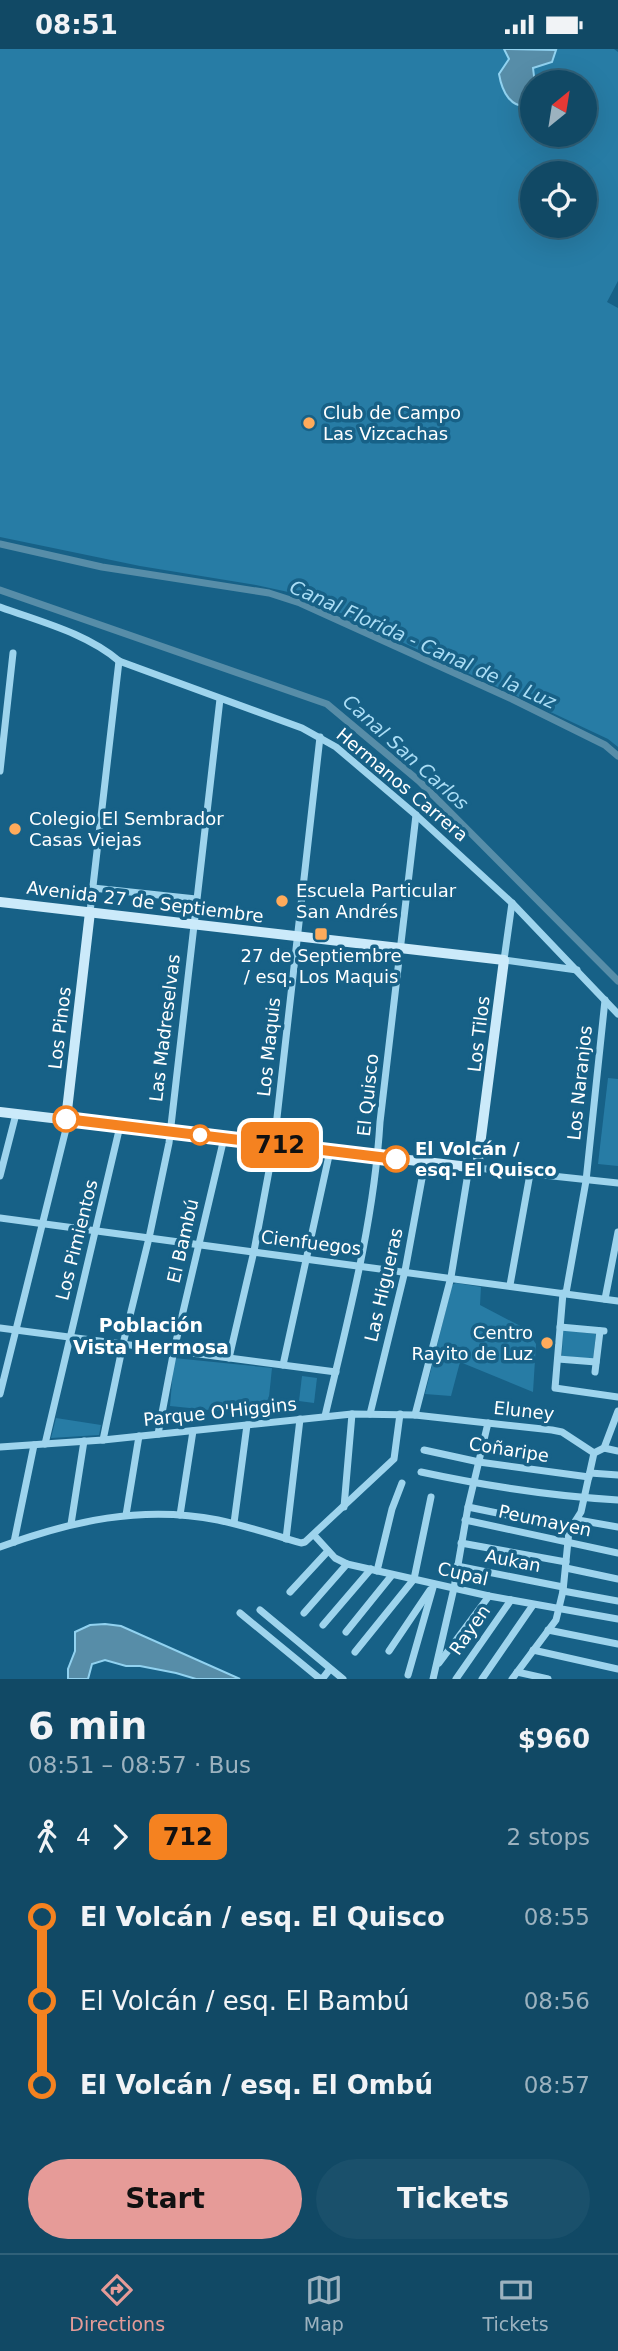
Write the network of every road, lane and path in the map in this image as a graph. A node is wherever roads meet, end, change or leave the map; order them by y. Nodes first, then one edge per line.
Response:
1 (0, 607) edge
2 (13, 653) dead end
3 (119, 661) junction
4 (220, 699) junction
5 (320, 737) junction
6 (0, 771) edge
7 (415, 815) junction
8 (93, 888) junction
9 (196, 899) junction
10 (0, 902) edge
11 (512, 903) junction
12 (90, 912) junction
13 (193, 924) junction
14 (296, 936) junction
15 (400, 948) junction
16 (504, 960) junction
17 (577, 970) junction
18 (605, 1000) junction
19 (618, 1014) edge
20 (0, 1112) edge
21 (16, 1114) junction
22 (66, 1119) junction
23 (120, 1126) junction
24 (170, 1132) junction
25 (223, 1138) junction
26 (274, 1144) junction
27 (330, 1151) junction
28 (379, 1157) junction
29 (425, 1162) junction
30 (473, 1168) junction
31 (530, 1174) junction
32 (0, 1176) edge
33 (586, 1181) junction
34 (618, 1183) edge
35 (0, 1218) edge
36 (43, 1224) junction
37 (96, 1231) junction
38 (618, 1232) edge
39 (149, 1238) junction
40 (199, 1244) junction
41 (254, 1251) junction
42 (306, 1258) junction
43 (361, 1265) junction
44 (405, 1271) junction
45 (451, 1277) junction
46 (510, 1286) junction
47 (564, 1293) junction
48 (605, 1299) junction
49 (618, 1301) edge
50 (560, 1327) junction
51 (0, 1328) edge
52 (15, 1330) junction
53 (69, 1337) junction
54 (123, 1344) junction
55 (174, 1350) junction
56 (229, 1358) junction
57 (558, 1359) junction
58 (596, 1362) junction
59 (283, 1365) junction
60 (336, 1372) junction
61 (595, 1372) dead end
62 (0, 1394) edge
63 (618, 1397) edge
64 (618, 1413) edge
65 (352, 1414) junction
66 (370, 1414) junction
67 (400, 1414) junction
68 (415, 1415) junction
69 (325, 1416) junction
70 (444, 1417) joint
71 (300, 1419) junction
72 (488, 1423) junction
73 (247, 1425) junction
74 (193, 1431) junction
75 (158, 1434) junction
76 (139, 1437) junction
77 (103, 1440) junction
78 (84, 1441) junction
79 (44, 1444) junction
80 (34, 1445) junction
81 (0, 1447) edge
82 (604, 1448) junction
83 (424, 1450) dead end
84 (618, 1451) edge
85 (594, 1453) junction
86 (479, 1462) junction
87 (421, 1472) dead end
88 (590, 1475) junction
89 (618, 1475) edge
90 (401, 1483) dead end
91 (474, 1484) junction
92 (431, 1497) dead end
93 (585, 1498) junction
94 (618, 1500) edge
95 (344, 1507) junction
96 (468, 1507) junction
97 (126, 1515) junction
98 (180, 1515) junction
99 (465, 1520) junction
100 (578, 1520) junction
101 (71, 1524) junction
102 (234, 1524) junction
103 (618, 1527) edge
104 (569, 1531) junction
105 (314, 1535) junction
106 (286, 1539) junction
107 (14, 1542) junction
108 (568, 1542) junction
109 (461, 1543) junction
110 (0, 1547) edge
111 (328, 1551) junction
112 (618, 1553) edge
113 (347, 1564) junction
114 (566, 1565) junction
115 (457, 1566) junction
116 (374, 1570) junction
117 (392, 1575) junction
118 (414, 1579) junction
119 (618, 1579) edge
120 (434, 1584) junction
121 (454, 1588) junction
122 (563, 1589) junction
123 (290, 1592) dead end
124 (489, 1596) junction
125 (510, 1600) junction
126 (618, 1601) edge
127 (533, 1605) junction
128 (559, 1609) junction
129 (260, 1610) dead end
130 (240, 1613) dead end
131 (304, 1613) dead end
132 (618, 1619) edge
133 (324, 1625) dead end
134 (282, 1629) junction
135 (548, 1630) junction
136 (346, 1632) dead end
137 (274, 1640) junction
138 (618, 1644) edge
139 (533, 1650) junction
140 (389, 1651) dead end
141 (355, 1653) dead end
142 (436, 1667) junction
143 (330, 1669) junction
144 (618, 1669) edge
145 (408, 1675) dead end
146 (514, 1676) edge
147 (343, 1679) edge
148 (433, 1679) edge
149 (456, 1679) edge
150 (482, 1679) edge
151 (548, 1679) edge

1 - 3 street, Hermanos Carrera
2 - 6 street
3 - 4 street, Hermanos Carrera
3 - 8 street, Los Pinos
4 - 5 street, Hermanos Carrera
4 - 9 street, Las Madreselvas
5 - 7 street, Hermanos Carrera
5 - 14 street, Los Maquis
7 - 11 street, Hermanos Carrera
7 - 15 street, El Quisco
8 - 9 street
8 - 12 street, Los Pinos
9 - 13 street, Las Madreselvas
10 - 12 street, Avenida 27 de Septiembre
11 - 16 street, Los Tilos
11 - 17 street, Hermanos Carrera
12 - 13 street, Avenida 27 de Septiembre
12 - 22 street, Los Pinos
13 - 14 street, Avenida 27 de Septiembre
13 - 24 street, Las Madreselvas
14 - 15 street, Avenida 27 de Septiembre
14 - 26 street, Los Maquis
15 - 16 street, Avenida 27 de Septiembre
15 - 28 street, El Quisco
16 - 17 street, Avenida 27 de Septiembre
16 - 30 street, Los Tilos
17 - 18 street, Hermanos Carrera
18 - 19 street, Hermanos Carrera
18 - 33 street, Los Naranjos
20 - 21 street
21 - 22 street
21 - 32 street
22 - 23 street
22 - 36 street, Los Pinos
23 - 24 street
23 - 37 street, Los Pimientos
24 - 25 street
24 - 39 street, Las Madreselvas
25 - 26 street
25 - 40 street, El Bambú
26 - 27 street
26 - 41 street, Los Maquis
27 - 28 street
27 - 42 street
28 - 29 street
28 - 43 street, El Quisco
29 - 30 street
29 - 44 street, Las Higueras
30 - 31 street
30 - 45 street, Los Tilos
31 - 33 street
31 - 46 street
33 - 34 street
33 - 47 street, Los Naranjos
35 - 36 street, Cienfuegos
36 - 37 street, Cienfuegos
36 - 52 street, Los Pinos
37 - 39 street, Cienfuegos
37 - 53 street, Los Pimientos
38 - 48 street
39 - 40 street, Cienfuegos
39 - 54 street, Las Madreselvas
40 - 41 street, Cienfuegos
40 - 55 street, El Bambú
41 - 42 street, Cienfuegos
41 - 56 street, Los Maquis
42 - 43 street, Cienfuegos
42 - 59 street
43 - 44 street, Cienfuegos
43 - 60 street, El Quisco
44 - 45 street, Cienfuegos
44 - 66 street, Las Higueras
45 - 46 street, Cienfuegos
45 - 68 street, Los Tilos
46 - 47 street, Cienfuegos
47 - 48 street, Cienfuegos
47 - 50 street, Los Naranjos
48 - 49 street, Cienfuegos
50 - 57 street, Los Naranjos
50 - 58 street
51 - 52 street
52 - 53 street
52 - 62 street, Los Pinos
53 - 54 street
53 - 79 street, Los Pimientos
54 - 55 street
54 - 77 street, Las Madreselvas
55 - 56 street
55 - 75 street, El Bambú
56 - 59 street
57 - 58 street
57 - 63 street, Los Naranjos
58 - 61 street
59 - 60 street
60 - 69 street, El Quisco
64 - 82 street
65 - 66 street, Parque O'Higgins
65 - 69 street, Parque O'Higgins
65 - 95 street
66 - 67 street, Parque O'Higgins
67 - 68 street, Parque O'Higgins
67 - 95 street
68 - 70 street, Parque O'Higgins
69 - 71 street, Parque O'Higgins
70 - 72 street, Eluney
71 - 73 street, Parque O'Higgins
71 - 106 street
72 - 85 street, Eluney
72 - 86 street
73 - 74 street, Parque O'Higgins
73 - 102 street
74 - 75 street, Parque O'Higgins
74 - 98 street
75 - 76 street, Parque O'Higgins
76 - 77 street, Parque O'Higgins
76 - 97 street
77 - 78 street, Parque O'Higgins
78 - 79 street, Parque O'Higgins
78 - 101 street
79 - 80 street, Parque O'Higgins
80 - 81 street, Parque O'Higgins
80 - 107 street
82 - 84 street
82 - 85 street
83 - 86 street, Coñaripe
85 - 88 street
86 - 88 street, Coñaripe
86 - 91 street
87 - 91 street
88 - 89 street, Coñaripe
88 - 93 street
90 - 116 street
91 - 93 street
91 - 96 street
92 - 118 street
93 - 94 street
93 - 100 street
95 - 105 street
96 - 99 street
96 - 104 street
97 - 98 street
97 - 101 street
98 - 102 street
99 - 108 street, Peumayen
99 - 109 street
100 - 103 street
100 - 104 street
101 - 107 street
102 - 106 street
104 - 108 street
105 - 106 street
105 - 111 street, Cupal
107 - 110 street
108 - 112 street, Peumayen
108 - 114 street
109 - 114 street
109 - 115 street
111 - 113 street, Cupal
111 - 123 street
113 - 116 street, Cupal
113 - 131 street
114 - 119 street
114 - 122 street
115 - 121 street
115 - 122 street, Aukan
116 - 117 street, Cupal
116 - 133 street
117 - 118 street, Cupal
117 - 136 street
118 - 120 street, Cupal
118 - 141 street
120 - 121 street, Cupal
120 - 140 street
120 - 145 street
121 - 124 street, Cupal
121 - 142 street
122 - 126 street, Aukan
122 - 128 street
124 - 125 street, Cupal
124 - 142 street
125 - 127 street, Cupal
125 - 149 street, Rayen
127 - 128 street, Cupal
127 - 150 street
128 - 132 street, Cupal
128 - 135 street
129 - 134 street
130 - 137 street
134 - 137 street
134 - 143 street
135 - 138 street
135 - 139 street
137 - 143 street
139 - 144 street
139 - 146 street
142 - 148 street
143 - 147 street
146 - 151 street

